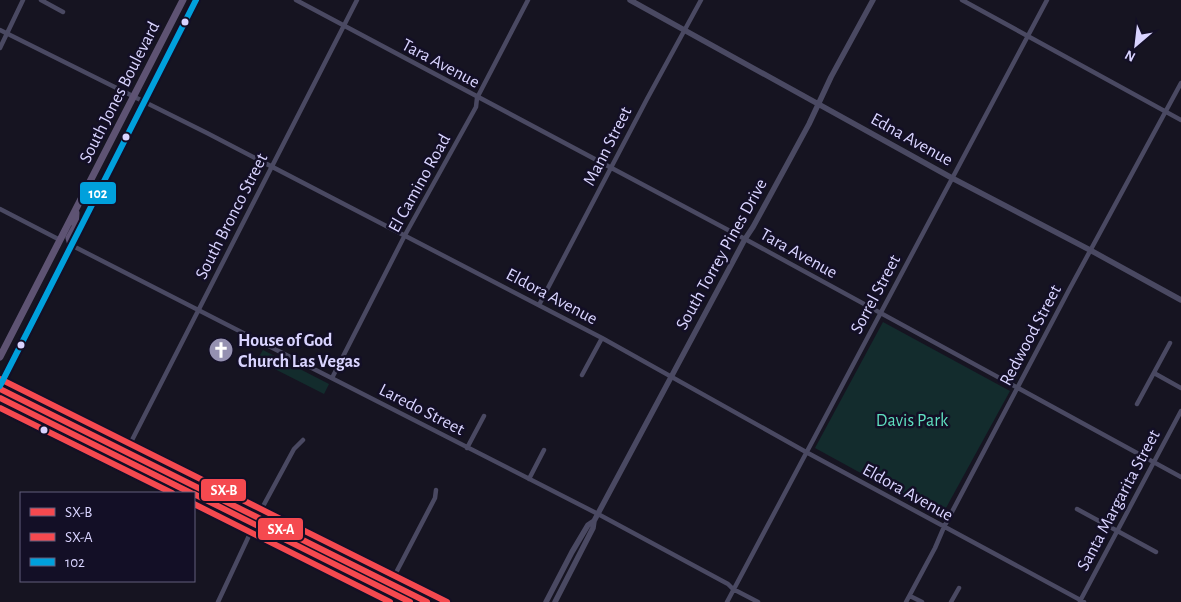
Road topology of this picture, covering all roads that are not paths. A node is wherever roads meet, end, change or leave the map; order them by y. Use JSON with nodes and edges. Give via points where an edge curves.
{"nodes":[{"id":1,"x":23,"y":0,"type":"edge"},
{"id":2,"x":41,"y":0,"type":"edge"},
{"id":3,"x":182,"y":0,"type":"edge"},
{"id":4,"x":196,"y":0,"type":"edge"},
{"id":5,"x":296,"y":0,"type":"edge"},
{"id":6,"x":357,"y":0,"type":"edge"},
{"id":7,"x":528,"y":0,"type":"edge"},
{"id":8,"x":630,"y":0,"type":"edge"},
{"id":9,"x":701,"y":0,"type":"edge"},
{"id":10,"x":873,"y":0,"type":"edge"},
{"id":11,"x":962,"y":0,"type":"edge"},
{"id":12,"x":1047,"y":0,"type":"edge"},
{"id":13,"x":63,"y":12,"type":"dead end"},
{"id":14,"x":344,"y":26,"type":"junction"},
{"id":15,"x":0,"y":30,"type":"edge"},
{"id":16,"x":685,"y":30,"type":"junction"},
{"id":17,"x":7,"y":34,"type":"junction"},
{"id":18,"x":1028,"y":36,"type":"junction"},
{"id":19,"x":0,"y":48,"type":"edge"},
{"id":20,"x":1181,"y":82,"type":"edge"},
{"id":21,"x":134,"y":96,"type":"junction"},
{"id":22,"x":477,"y":98,"type":"junction"},
{"id":23,"x":144,"y":102,"type":"junction"},
{"id":24,"x":818,"y":103,"type":"junction"},
{"id":25,"x":1165,"y":112,"type":"junction"},
{"id":26,"x":1181,"y":120,"type":"edge"},
{"id":27,"x":272,"y":166,"type":"junction"},
{"id":28,"x":611,"y":169,"type":"junction"},
{"id":29,"x":952,"y":178,"type":"junction"},
{"id":30,"x":0,"y":209,"type":"edge"},
{"id":31,"x":76,"y":210,"type":"junction"},
{"id":32,"x":405,"y":235,"type":"junction"},
{"id":33,"x":744,"y":239,"type":"junction"},
{"id":34,"x":60,"y":240,"type":"junction"},
{"id":35,"x":71,"y":245,"type":"junction"},
{"id":36,"x":1090,"y":250,"type":"junction"},
{"id":37,"x":1181,"y":300,"type":"edge"},
{"id":38,"x":539,"y":305,"type":"junction"},
{"id":39,"x":198,"y":310,"type":"junction"},
{"id":40,"x":880,"y":313,"type":"junction"},
{"id":41,"x":602,"y":338,"type":"junction"},
{"id":42,"x":1170,"y":343,"type":"dead end"},
{"id":43,"x":0,"y":357,"type":"edge"},
{"id":44,"x":1154,"y":373,"type":"junction"},
{"id":45,"x":582,"y":376,"type":"dead end"},
{"id":46,"x":671,"y":376,"type":"junction"},
{"id":47,"x":332,"y":378,"type":"junction"},
{"id":48,"x":1,"y":382,"type":"edge"},
{"id":49,"x":1017,"y":388,"type":"junction"},
{"id":50,"x":1181,"y":388,"type":"edge"},
{"id":51,"x":0,"y":398,"type":"edge"},
{"id":52,"x":1137,"y":404,"type":"dead end"},
{"id":53,"x":1181,"y":411,"type":"edge"},
{"id":54,"x":484,"y":416,"type":"dead end"},
{"id":55,"x":303,"y":440,"type":"dead end"},
{"id":56,"x":130,"y":444,"type":"junction"},
{"id":57,"x":467,"y":448,"type":"junction"},
{"id":58,"x":544,"y":450,"type":"dead end"},
{"id":59,"x":806,"y":452,"type":"junction"},
{"id":60,"x":121,"y":458,"type":"junction"},
{"id":61,"x":158,"y":458,"type":"junction"},
{"id":62,"x":1154,"y":462,"type":"junction"},
{"id":63,"x":1181,"y":477,"type":"edge"},
{"id":64,"x":529,"y":479,"type":"junction"},
{"id":65,"x":436,"y":490,"type":"dead end"},
{"id":66,"x":189,"y":492,"type":"edge"},
{"id":67,"x":195,"y":495,"type":"edge"},
{"id":68,"x":1077,"y":509,"type":"dead end"},
{"id":69,"x":261,"y":510,"type":"junction"},
{"id":70,"x":598,"y":514,"type":"junction"},
{"id":71,"x":594,"y":521,"type":"junction"},
{"id":72,"x":254,"y":525,"type":"junction"},
{"id":73,"x":944,"y":527,"type":"junction"},
{"id":74,"x":1117,"y":531,"type":"junction"},
{"id":75,"x":1156,"y":552,"type":"dead end"},
{"id":76,"x":568,"y":561,"type":"junction"},
{"id":77,"x":575,"y":565,"type":"junction"},
{"id":78,"x":394,"y":576,"type":"junction"},
{"id":79,"x":959,"y":588,"type":"dead end"},
{"id":80,"x":734,"y":589,"type":"junction"},
{"id":81,"x":387,"y":590,"type":"junction"},
{"id":82,"x":910,"y":596,"type":"junction"},
{"id":83,"x":1081,"y":601,"type":"edge"},
{"id":84,"x":218,"y":602,"type":"edge"},
{"id":85,"x":410,"y":602,"type":"edge"},
{"id":86,"x":447,"y":602,"type":"edge"},
{"id":87,"x":546,"y":602,"type":"edge"},
{"id":88,"x":555,"y":602,"type":"edge"},
{"id":89,"x":726,"y":602,"type":"edge"},
{"id":90,"x":758,"y":602,"type":"edge"},
{"id":91,"x":906,"y":602,"type":"edge"},
{"id":92,"x":922,"y":602,"type":"edge"},
{"id":93,"x":952,"y":602,"type":"edge"}],
"edges":[{"from":1,"to":17,"type":"street"},
{"from":2,"to":13,"type":"street"},
{"from":3,"to":21,"type":"main road","name":"South Jones Boulevard"},
{"from":4,"to":23,"type":"main road","name":"South Jones Boulevard"},
{"from":5,"to":14,"type":"street","name":"Tara Avenue"},
{"from":6,"to":14,"type":"street","name":"South Bronco Street"},
{"from":7,"to":22,"type":"street","name":"El Camino Road"},
{"from":8,"to":16,"type":"street","name":"Edna Avenue"},
{"from":9,"to":16,"type":"street","name":"Mann Street"},
{"from":10,"to":24,"type":"street","name":"South Torrey Pines Drive"},
{"from":11,"to":18,"type":"street"},
{"from":12,"to":18,"type":"street","name":"Sorrel Street"},
{"from":14,"to":22,"type":"street","name":"Tara Avenue"},
{"from":14,"to":27,"type":"street","name":"South Bronco Street"},
{"from":15,"to":17,"type":"street","name":"Eldora Avenue"},
{"from":16,"to":24,"type":"street","name":"Edna Avenue"},
{"from":16,"to":28,"type":"street","name":"Mann Street"},
{"from":17,"to":19,"type":"street"},
{"from":17,"to":21,"type":"street","name":"Eldora Avenue"},
{"from":18,"to":25,"type":"street"},
{"from":18,"to":29,"type":"street","name":"Sorrel Street"},
{"from":20,"to":25,"type":"street","name":"Redwood Street"},
{"from":21,"to":23,"type":"street","name":"Eldora Avenue"},
{"from":21,"to":31,"type":"main road","name":"South Jones Boulevard"},
{"from":22,"to":28,"type":"street","name":"Tara Avenue"},
{"from":22,"to":32,"type":"street","name":"El Camino Road","via":[[476,106]]},
{"from":23,"to":27,"type":"street","name":"Eldora Avenue"},
{"from":23,"to":35,"type":"main road","name":"South Jones Boulevard"},
{"from":24,"to":29,"type":"street","name":"Edna Avenue"},
{"from":24,"to":33,"type":"street","name":"South Torrey Pines Drive"},
{"from":25,"to":26,"type":"street"},
{"from":25,"to":36,"type":"street","name":"Redwood Street"},
{"from":27,"to":32,"type":"street","name":"Eldora Avenue"},
{"from":27,"to":39,"type":"street","name":"South Bronco Street"},
{"from":28,"to":33,"type":"street","name":"Tara Avenue"},
{"from":28,"to":38,"type":"street","name":"Mann Street"},
{"from":29,"to":36,"type":"street","name":"Edna Avenue"},
{"from":29,"to":40,"type":"street","name":"Sorrel Street"},
{"from":30,"to":34,"type":"street"},
{"from":31,"to":34,"type":"main road","name":"South Jones Boulevard"},
{"from":31,"to":35,"type":"main road","via":[[75,227],[69,238]]},
{"from":32,"to":38,"type":"street","name":"Eldora Avenue"},
{"from":32,"to":47,"type":"street","name":"El Camino Road"},
{"from":33,"to":40,"type":"street","name":"Tara Avenue"},
{"from":33,"to":46,"type":"street","name":"South Torrey Pines Drive"},
{"from":34,"to":43,"type":"main road","name":"South Jones Boulevard"},
{"from":35,"to":39,"type":"street","name":"Laredo Street"},
{"from":35,"to":48,"type":"main road","name":"South Jones Boulevard"},
{"from":36,"to":37,"type":"street","name":"Edna Avenue"},
{"from":36,"to":49,"type":"street","name":"Redwood Street"},
{"from":38,"to":41,"type":"street","name":"Eldora Avenue"},
{"from":39,"to":47,"type":"street","name":"Laredo Street"},
{"from":39,"to":56,"type":"street","name":"South Bronco Street"},
{"from":40,"to":49,"type":"street","name":"Tara Avenue"},
{"from":40,"to":59,"type":"street","name":"Sorrel Street"},
{"from":41,"to":45,"type":"street"},
{"from":41,"to":46,"type":"street","name":"Eldora Avenue"},
{"from":42,"to":44,"type":"street"},
{"from":44,"to":50,"type":"street"},
{"from":44,"to":52,"type":"street"},
{"from":46,"to":59,"type":"street","name":"Eldora Avenue"},
{"from":46,"to":70,"type":"street","name":"South Torrey Pines Drive"},
{"from":47,"to":57,"type":"street","name":"Laredo Street"},
{"from":48,"to":56,"type":"main road"},
{"from":49,"to":62,"type":"street","name":"Tara Avenue"},
{"from":49,"to":73,"type":"street","name":"Redwood Street"},
{"from":51,"to":60,"type":"main road"},
{"from":53,"to":62,"type":"street","name":"Santa Margarita Street"},
{"from":54,"to":57,"type":"street"},
{"from":55,"to":69,"type":"street","via":[[294,449]]},
{"from":56,"to":61,"type":"main road"},
{"from":57,"to":64,"type":"street","name":"Laredo Street"},
{"from":58,"to":64,"type":"street"},
{"from":59,"to":73,"type":"street","name":"Eldora Avenue"},
{"from":59,"to":80,"type":"street","name":"Sorrel Street"},
{"from":60,"to":61,"type":"main road","via":[[130,452],[145,459]]},
{"from":60,"to":66,"type":"main road"},
{"from":61,"to":69,"type":"main road"},
{"from":62,"to":63,"type":"street","name":"Tara Avenue"},
{"from":62,"to":74,"type":"street","name":"Santa Margarita Street"},
{"from":64,"to":70,"type":"street","name":"Laredo Street"},
{"from":65,"to":78,"type":"street"},
{"from":67,"to":72,"type":"main road"},
{"from":68,"to":74,"type":"street"},
{"from":69,"to":72,"type":"street"},
{"from":69,"to":78,"type":"main road"},
{"from":70,"to":71,"type":"street","name":"South Torrey Pines Drive"},
{"from":70,"to":80,"type":"street","name":"Laredo Street"},
{"from":71,"to":76,"type":"street","name":"South Torrey Pines Drive","via":[[588,525]]},
{"from":71,"to":77,"type":"street","name":"South Torrey Pines Drive"},
{"from":72,"to":81,"type":"main road"},
{"from":72,"to":84,"type":"street"},
{"from":73,"to":82,"type":"street","name":"Redwood Street"},
{"from":73,"to":83,"type":"street","name":"Eldora Avenue"},
{"from":74,"to":75,"type":"street"},
{"from":74,"to":83,"type":"street","name":"Santa Margarita Street"},
{"from":76,"to":77,"type":"street"},
{"from":76,"to":87,"type":"street","name":"South Torrey Pines Drive"},
{"from":77,"to":88,"type":"street","name":"South Torrey Pines Drive"},
{"from":78,"to":81,"type":"street"},
{"from":78,"to":86,"type":"main road"},
{"from":79,"to":93,"type":"street"},
{"from":80,"to":89,"type":"street","name":"Sorrel Street"},
{"from":80,"to":90,"type":"street","name":"Laredo Street"},
{"from":81,"to":85,"type":"main road"},
{"from":82,"to":91,"type":"street","name":"Redwood Street"},
{"from":82,"to":92,"type":"street"}]}
